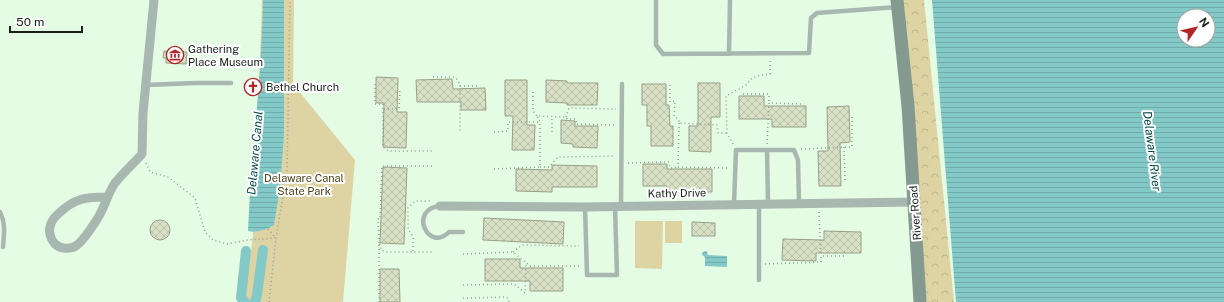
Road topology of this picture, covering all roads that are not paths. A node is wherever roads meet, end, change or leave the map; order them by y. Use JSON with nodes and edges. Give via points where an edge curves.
{"nodes":[{"id":1,"x":154,"y":0,"type":"edge"},
{"id":2,"x":656,"y":0,"type":"edge"},
{"id":3,"x":730,"y":0,"type":"edge"},
{"id":4,"x":897,"y":4,"type":"edge"},
{"id":5,"x":729,"y":54,"type":"junction"},
{"id":6,"x":231,"y":83,"type":"dead end"},
{"id":7,"x":622,"y":84,"type":"dead end"},
{"id":8,"x":146,"y":85,"type":"junction"},
{"id":9,"x":767,"y":150,"type":"junction"},
{"id":10,"x":107,"y":197,"type":"junction"},
{"id":11,"x":914,"y":202,"type":"junction"},
{"id":12,"x":436,"y":204,"type":"joint"},
{"id":13,"x":734,"y":204,"type":"junction"},
{"id":14,"x":764,"y":204,"type":"junction"},
{"id":15,"x":799,"y":204,"type":"junction"},
{"id":16,"x":618,"y":206,"type":"junction"},
{"id":17,"x":585,"y":207,"type":"junction"},
{"id":18,"x":0,"y":212,"type":"edge"},
{"id":19,"x":463,"y":232,"type":"dead end"},
{"id":20,"x":3,"y":247,"type":"dead end"},
{"id":21,"x":759,"y":280,"type":"dead end"},
{"id":22,"x":920,"y":302,"type":"edge"}],
"edges":[{"from":1,"to":8,"type":"street"},
{"from":2,"to":5,"type":"lane","via":[[656,45],[663,54]]},
{"from":3,"to":5,"type":"lane"},
{"from":4,"to":5,"type":"lane","via":[[817,13],[810,18],[809,53]]},
{"from":4,"to":11,"type":"main road","name":"River Road"},
{"from":6,"to":8,"type":"lane"},
{"from":7,"to":16,"type":"lane"},
{"from":8,"to":10,"type":"street","via":[[142,154],[115,184]]},
{"from":9,"to":13,"type":"lane","via":[[736,150]]},
{"from":9,"to":14,"type":"lane"},
{"from":9,"to":15,"type":"lane","via":[[794,150],[798,160]]},
{"from":10,"to":10,"type":"street","via":[[99,216],[76,246],[66,249],[58,247],[53,242],[49,225],[67,206],[88,197]]},
{"from":11,"to":15,"type":"street","name":"Kathy Drive"},
{"from":11,"to":22,"type":"main road","name":"River Road"},
{"from":12,"to":17,"type":"street","name":"Kathy Drive"},
{"from":12,"to":19,"type":"lane","via":[[424,217],[426,231],[440,238],[449,232]]},
{"from":13,"to":14,"type":"street","name":"Kathy Drive"},
{"from":13,"to":16,"type":"street","name":"Kathy Drive"},
{"from":14,"to":15,"type":"street","name":"Kathy Drive"},
{"from":14,"to":21,"type":"lane"},
{"from":16,"to":17,"type":"street","name":"Kathy Drive"},
{"from":16,"to":17,"type":"lane","via":[[617,275],[587,275]]},
{"from":18,"to":20,"type":"lane","via":[[5,227]]}]}
